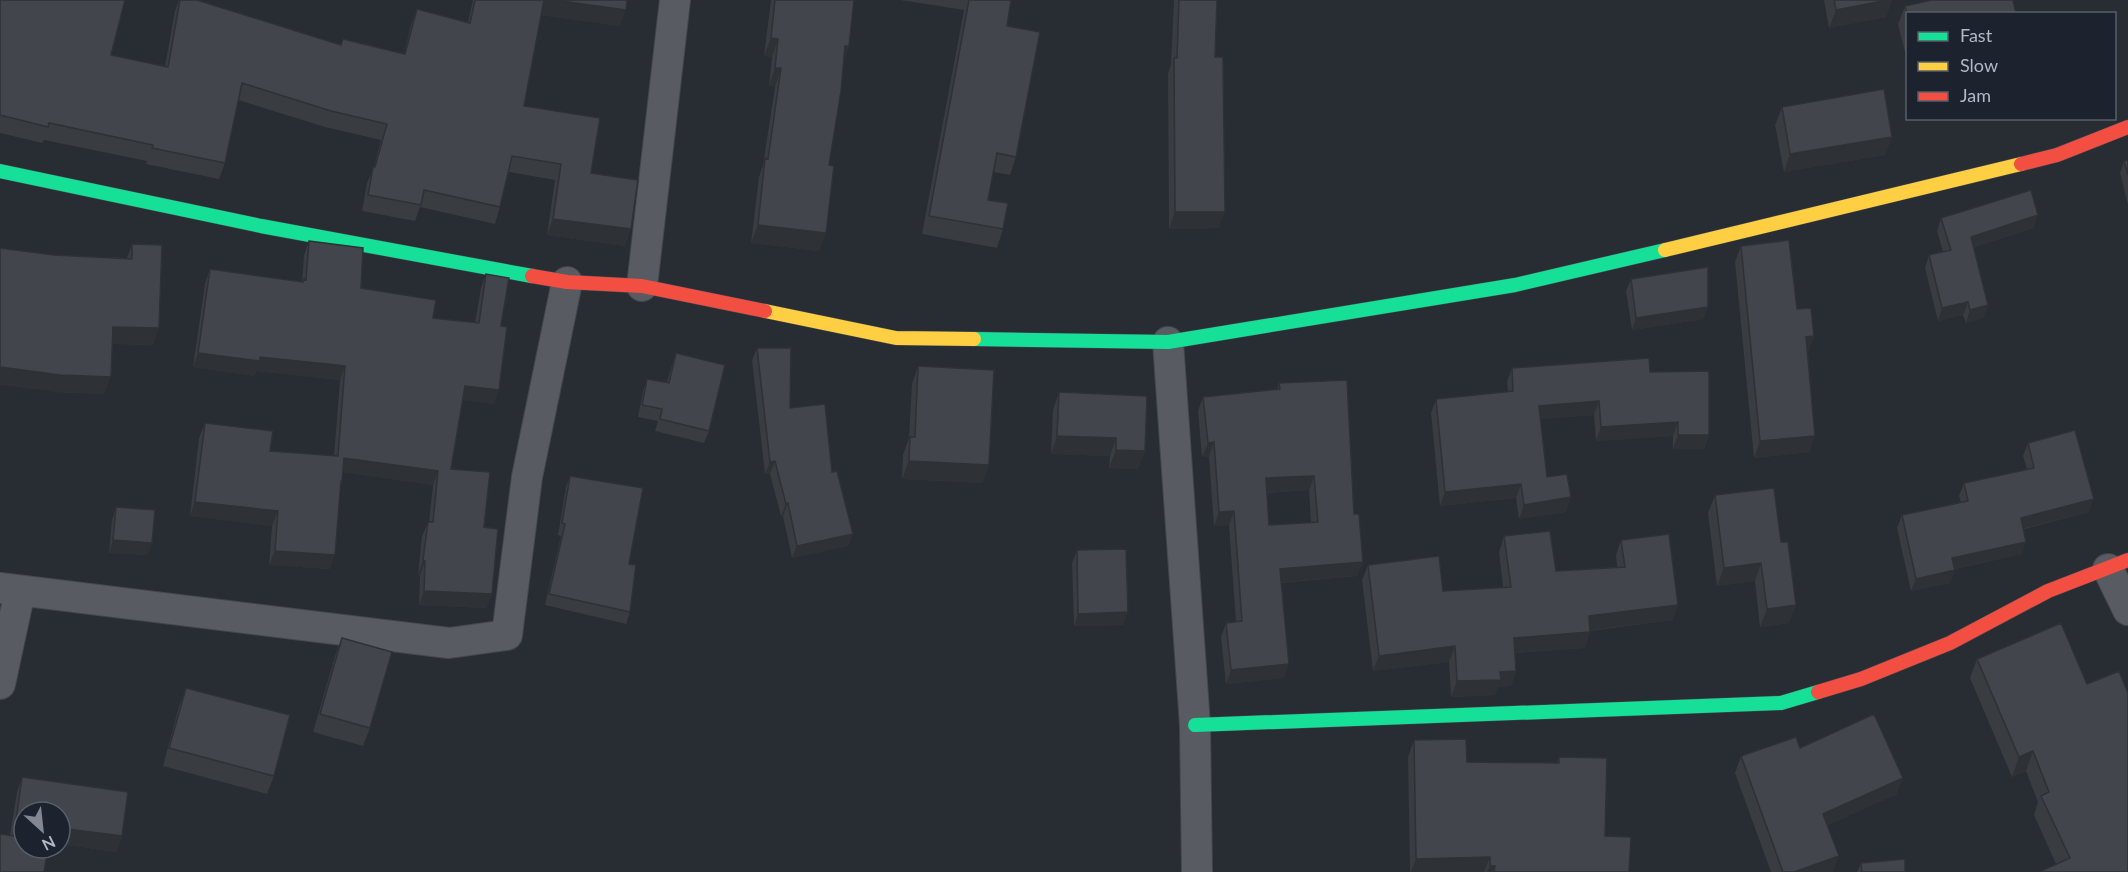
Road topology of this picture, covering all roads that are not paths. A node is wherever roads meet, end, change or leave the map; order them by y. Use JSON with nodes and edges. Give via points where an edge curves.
{"nodes":[{"id":1,"x":675,"y":0,"type":"edge"},
{"id":2,"x":2128,"y":127,"type":"edge"},
{"id":3,"x":0,"y":171,"type":"edge"},
{"id":4,"x":567,"y":282,"type":"junction"},
{"id":5,"x":642,"y":286,"type":"junction"},
{"id":6,"x":1168,"y":342,"type":"junction"},
{"id":7,"x":2118,"y":565,"type":"edge"},
{"id":8,"x":10,"y":589,"type":"edge"},
{"id":9,"x":2128,"y":610,"type":"edge"},
{"id":10,"x":0,"y":684,"type":"edge"},
{"id":11,"x":1195,"y":725,"type":"junction"},
{"id":12,"x":1197,"y":872,"type":"edge"}],
"edges":[{"from":1,"to":5,"type":"street"},
{"from":2,"to":6,"type":"street","via":[[2057,155],[1515,285]]},
{"from":3,"to":4,"type":"street","via":[[261,226]]},
{"from":4,"to":5,"type":"street"},
{"from":4,"to":8,"type":"street","via":[[527,477],[507,635],[449,643]]},
{"from":5,"to":6,"type":"street","via":[[896,338]]},
{"from":6,"to":11,"type":"street"},
{"from":7,"to":9,"type":"street"},
{"from":7,"to":11,"type":"street","via":[[2048,591],[1950,643],[1860,679],[1781,703]]},
{"from":8,"to":10,"type":"street"},
{"from":11,"to":12,"type":"street"}]}
